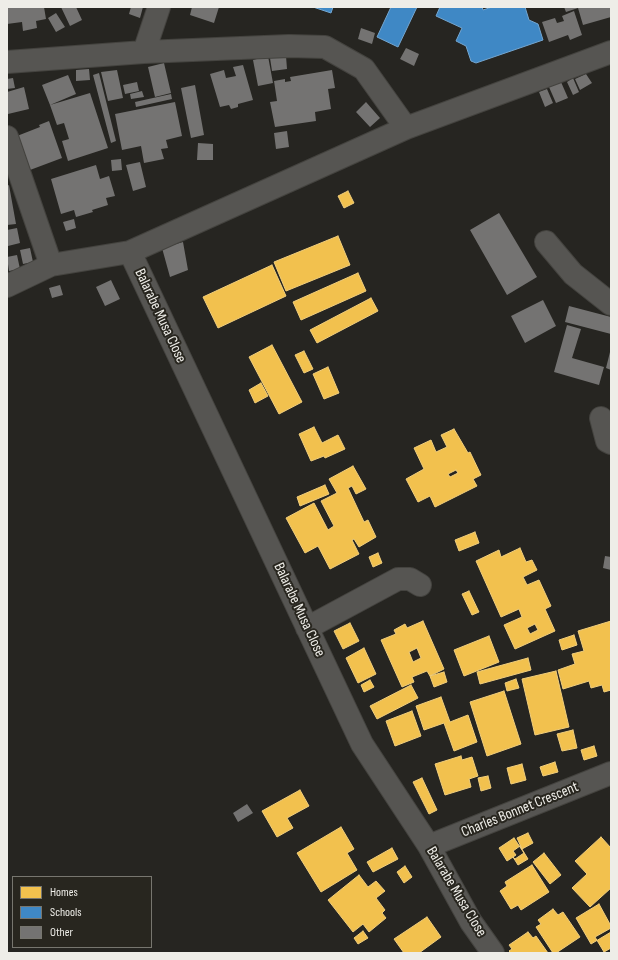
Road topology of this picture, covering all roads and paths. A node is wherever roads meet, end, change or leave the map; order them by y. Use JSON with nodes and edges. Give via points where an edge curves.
{"nodes":[{"id":1,"x":160,"y":7,"type":"edge"},
{"id":2,"x":144,"y":52,"type":"junction"},
{"id":3,"x":611,"y":52,"type":"edge"},
{"id":4,"x":7,"y":62,"type":"edge"},
{"id":5,"x":406,"y":128,"type":"junction"},
{"id":6,"x":7,"y":138,"type":"edge"},
{"id":7,"x":546,"y":242,"type":"dead end"},
{"id":8,"x":130,"y":252,"type":"junction"},
{"id":9,"x":51,"y":265,"type":"junction"},
{"id":10,"x":7,"y":286,"type":"edge"},
{"id":11,"x":611,"y":304,"type":"edge"},
{"id":12,"x":601,"y":418,"type":"dead end"},
{"id":13,"x":611,"y":443,"type":"edge"},
{"id":14,"x":420,"y":585,"type":"dead end"},
{"id":15,"x":307,"y":628,"type":"junction"},
{"id":16,"x":611,"y":773,"type":"edge"},
{"id":17,"x":429,"y":846,"type":"junction"},
{"id":18,"x":493,"y":953,"type":"edge"}],
"edges":[{"from":1,"to":2,"type":"street"},
{"from":2,"to":4,"type":"street"},
{"from":2,"to":5,"type":"street","via":[[325,47],[364,68]]},
{"from":3,"to":5,"type":"street"},
{"from":5,"to":8,"type":"street"},
{"from":6,"to":9,"type":"street"},
{"from":7,"to":11,"type":"street","via":[[573,274]]},
{"from":8,"to":9,"type":"street"},
{"from":8,"to":15,"type":"street","name":"Balarabe Musa Close"},
{"from":9,"to":10,"type":"street"},
{"from":12,"to":13,"type":"street","via":[[607,441]]},
{"from":14,"to":15,"type":"street","via":[[410,579],[398,579]]},
{"from":15,"to":17,"type":"street","name":"Balarabe Musa Close","via":[[362,744]]},
{"from":16,"to":17,"type":"street","name":"Charles Bonnet Crescent"},
{"from":17,"to":18,"type":"street","name":"Balarabe Musa Close","via":[[471,922]]}]}
